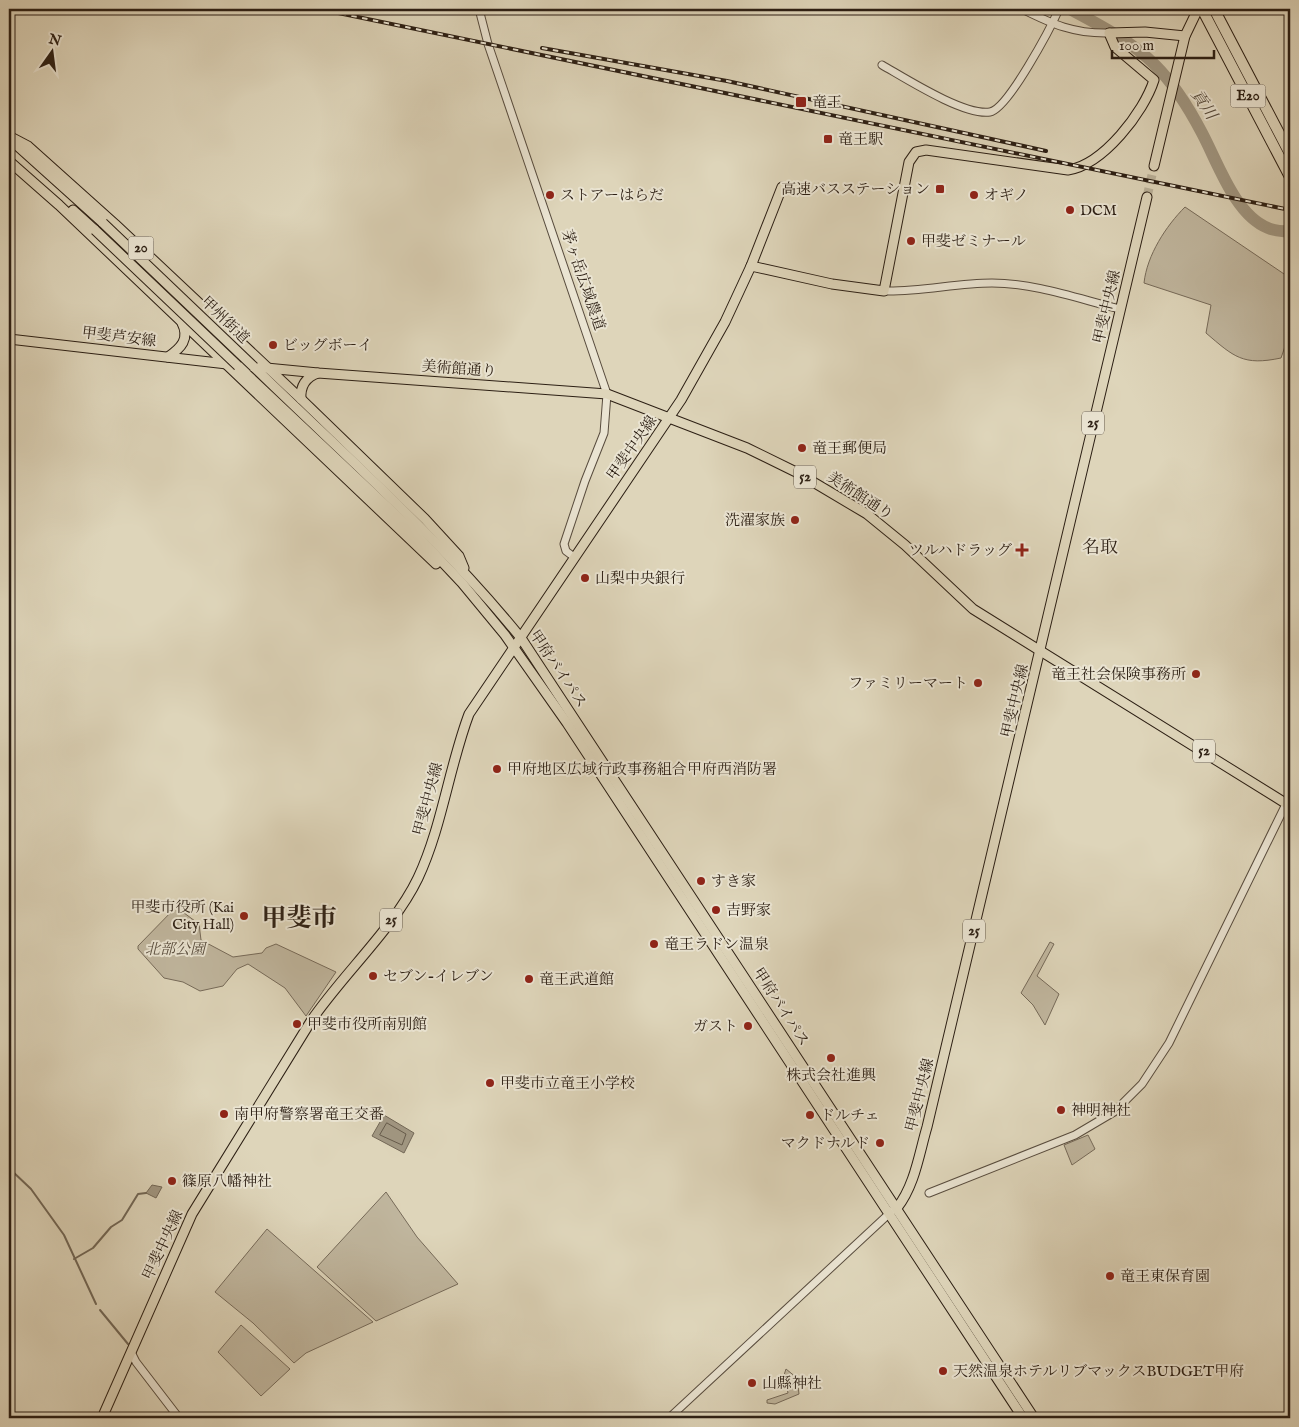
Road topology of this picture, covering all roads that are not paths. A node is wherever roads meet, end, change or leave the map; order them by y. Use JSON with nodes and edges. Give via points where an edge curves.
{"nodes":[{"id":1,"x":479,"y":9,"type":"edge"},
{"id":2,"x":1022,"y":9,"type":"edge"},
{"id":3,"x":1058,"y":10,"type":"edge"},
{"id":4,"x":1205,"y":10,"type":"edge"},
{"id":5,"x":1052,"y":24,"type":"junction"},
{"id":6,"x":1109,"y":33,"type":"junction"},
{"id":7,"x":1185,"y":36,"type":"junction"},
{"id":8,"x":882,"y":66,"type":"dead end"},
{"id":9,"x":9,"y":137,"type":"edge"},
{"id":10,"x":9,"y":154,"type":"edge"},
{"id":11,"x":1290,"y":154,"type":"edge"},
{"id":12,"x":9,"y":162,"type":"edge"},
{"id":13,"x":1154,"y":166,"type":"tunnel mouth"},
{"id":14,"x":1290,"y":177,"type":"edge"},
{"id":15,"x":782,"y":187,"type":"dead end"},
{"id":16,"x":1147,"y":197,"type":"tunnel mouth"},
{"id":17,"x":751,"y":266,"type":"junction"},
{"id":18,"x":884,"y":291,"type":"junction"},
{"id":19,"x":1120,"y":309,"type":"junction"},
{"id":20,"x":181,"y":322,"type":"junction"},
{"id":21,"x":9,"y":339,"type":"edge"},
{"id":22,"x":168,"y":357,"type":"junction"},
{"id":23,"x":227,"y":364,"type":"junction"},
{"id":24,"x":268,"y":368,"type":"junction"},
{"id":25,"x":318,"y":373,"type":"junction"},
{"id":26,"x":607,"y":394,"type":"junction"},
{"id":27,"x":301,"y":399,"type":"junction"},
{"id":28,"x":670,"y":418,"type":"junction"},
{"id":29,"x":420,"y":524,"type":"joint"},
{"id":30,"x":413,"y":531,"type":"joint"},
{"id":31,"x":574,"y":557,"type":"junction"},
{"id":32,"x":466,"y":573,"type":"junction"},
{"id":33,"x":462,"y":583,"type":"junction"},
{"id":34,"x":521,"y":638,"type":"junction"},
{"id":35,"x":514,"y":648,"type":"junction"},
{"id":36,"x":1041,"y":650,"type":"junction"},
{"id":37,"x":1288,"y":805,"type":"edge"},
{"id":38,"x":929,"y":1193,"type":"dead end"},
{"id":39,"x":893,"y":1211,"type":"junction"},
{"id":40,"x":131,"y":1352,"type":"junction"},
{"id":41,"x":102,"y":1418,"type":"edge"},
{"id":42,"x":178,"y":1418,"type":"edge"},
{"id":43,"x":669,"y":1418,"type":"edge"},
{"id":44,"x":1023,"y":1418,"type":"edge"},
{"id":45,"x":1034,"y":1418,"type":"edge"}],
"edges":[{"from":1,"to":26,"type":"street","name":"茅ヶ岳広域農道","via":[[488,44]]},
{"from":2,"to":5,"type":"street"},
{"from":3,"to":5,"type":"street"},
{"from":4,"to":7,"type":"main road"},
{"from":4,"to":11,"type":"highway","number":"E20"},
{"from":4,"to":14,"type":"highway","number":"E20"},
{"from":5,"to":6,"type":"street","via":[[1070,30]]},
{"from":5,"to":8,"type":"street","via":[[1013,90],[999,107],[990,112],[975,111],[948,101]]},
{"from":6,"to":7,"type":"main road"},
{"from":6,"to":18,"type":"main road","via":[[1115,47],[1154,80],[1132,122],[1100,154],[1080,168],[1068,170],[926,150],[916,152],[909,162]]},
{"from":7,"to":13,"type":"main road"},
{"from":9,"to":24,"type":"main road","name":"甲州街道","number":"20","via":[[28,146],[116,224]]},
{"from":9,"to":29,"type":"main road","name":"甲州街道","number":"20","bridge":true},
{"from":10,"to":30,"type":"main road","name":"甲州街道","number":"20","bridge":true,"via":[[95,230]]},
{"from":12,"to":20,"type":"main road","number":"20","via":[[59,205]]},
{"from":15,"to":17,"type":"main road","name":"甲斐中央線","number":"25"},
{"from":16,"to":19,"type":"main road","name":"甲斐中央線","number":"25"},
{"from":17,"to":18,"type":"main road","via":[[832,284]]},
{"from":17,"to":28,"type":"main road","name":"甲斐中央線","number":"25","via":[[700,369]]},
{"from":18,"to":19,"type":"street","via":[[994,283]]},
{"from":19,"to":36,"type":"main road","name":"甲斐中央線","number":"25"},
{"from":20,"to":22,"type":"main road","via":[[185,340]]},
{"from":20,"to":23,"type":"main road","number":"20"},
{"from":21,"to":22,"type":"main road","name":"甲斐芦安線"},
{"from":22,"to":23,"type":"main road","name":"甲斐芦安線"},
{"from":23,"to":24,"type":"main road","name":"美術館通り","number":"52"},
{"from":23,"to":33,"type":"main road","via":[[452,580]]},
{"from":24,"to":25,"type":"main road","name":"美術館通り","number":"52"},
{"from":24,"to":27,"type":"main road","name":"甲州街道"},
{"from":25,"to":26,"type":"main road","name":"美術館通り","number":"52"},
{"from":25,"to":27,"type":"main road","via":[[302,386]]},
{"from":26,"to":28,"type":"main road","name":"美術館通り","number":"52"},
{"from":26,"to":31,"type":"street","name":"茅ヶ岳広域農道","via":[[604,433],[564,544],[566,551]]},
{"from":27,"to":32,"type":"main road","name":"甲州街道","via":[[424,518],[459,556]]},
{"from":28,"to":31,"type":"main road","name":"甲斐中央線","number":"25"},
{"from":28,"to":36,"type":"main road","name":"美術館通り","number":"52","via":[[748,448],[867,514],[973,609]]},
{"from":29,"to":32,"type":"main road","name":"甲府バイパス","number":"20"},
{"from":30,"to":33,"type":"main road","name":"甲府バイパス","number":"20"},
{"from":31,"to":34,"type":"main road","name":"甲斐中央線","number":"25"},
{"from":32,"to":34,"type":"main road","name":"甲府バイパス","number":"20"},
{"from":33,"to":35,"type":"main road","name":"甲府バイパス","number":"20"},
{"from":34,"to":35,"type":"main road","name":"甲斐中央線","number":"25"},
{"from":34,"to":39,"type":"main road","name":"甲府バイパス","number":"20"},
{"from":35,"to":39,"type":"main road","name":"甲府バイパス","number":"20"},
{"from":35,"to":40,"type":"main road","name":"甲斐中央線","number":"25","via":[[469,714],[418,879],[397,912],[332,990],[207,1187]]},
{"from":36,"to":37,"type":"main road","name":"美術館通り","number":"52"},
{"from":36,"to":39,"type":"main road","name":"甲斐中央線","number":"25","via":[[927,1127],[914,1176]]},
{"from":37,"to":38,"type":"street","via":[[1169,1043],[1142,1084],[1114,1112],[1076,1135]]},
{"from":39,"to":43,"type":"street"},
{"from":39,"to":44,"type":"main road","name":"甲府バイパス","number":"20"},
{"from":39,"to":45,"type":"main road","name":"甲府バイパス","number":"20"},
{"from":40,"to":41,"type":"main road","name":"甲斐中央線","number":"25"},
{"from":40,"to":42,"type":"street"}]}
